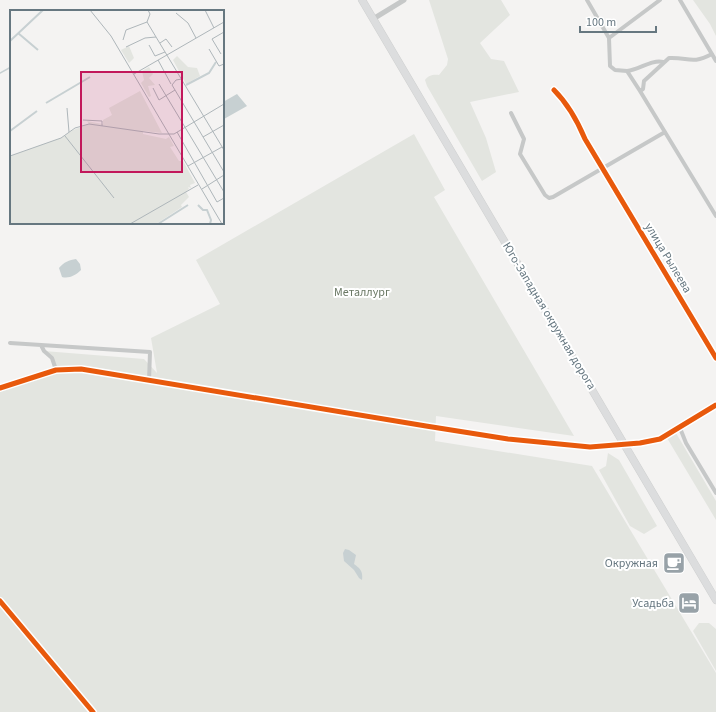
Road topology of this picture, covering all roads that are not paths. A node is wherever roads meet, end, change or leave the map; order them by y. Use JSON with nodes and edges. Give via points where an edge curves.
{"nodes":[{"id":1,"x":362,"y":0,"type":"edge"},
{"id":2,"x":404,"y":0,"type":"edge"},
{"id":3,"x":587,"y":0,"type":"edge"},
{"id":4,"x":660,"y":0,"type":"edge"},
{"id":5,"x":680,"y":0,"type":"edge"},
{"id":6,"x":373,"y":19,"type":"junction"},
{"id":7,"x":609,"y":38,"type":"junction"},
{"id":8,"x":712,"y":54,"type":"junction"},
{"id":9,"x":716,"y":61,"type":"edge"},
{"id":10,"x":663,"y":62,"type":"junction"},
{"id":11,"x":627,"y":71,"type":"junction"},
{"id":12,"x":554,"y":90,"type":"dead end"},
{"id":13,"x":640,"y":91,"type":"junction"},
{"id":14,"x":511,"y":113,"type":"dead end"},
{"id":15,"x":665,"y":132,"type":"junction"},
{"id":16,"x":603,"y":168,"type":"junction"},
{"id":17,"x":716,"y":216,"type":"edge"},
{"id":18,"x":10,"y":343,"type":"dead end"},
{"id":19,"x":41,"y":345,"type":"junction"},
{"id":20,"x":716,"y":358,"type":"edge"},
{"id":21,"x":56,"y":370,"type":"junction"},
{"id":22,"x":149,"y":381,"type":"junction"},
{"id":23,"x":0,"y":388,"type":"edge"},
{"id":24,"x":716,"y":405,"type":"edge"},
{"id":25,"x":680,"y":428,"type":"junction"},
{"id":26,"x":625,"y":445,"type":"junction"},
{"id":27,"x":716,"y":493,"type":"edge"},
{"id":28,"x":716,"y":600,"type":"edge"},
{"id":29,"x":0,"y":601,"type":"edge"},
{"id":30,"x":93,"y":712,"type":"edge"}],
"edges":[{"from":1,"to":6,"type":"highway"},
{"from":2,"to":6,"type":"street"},
{"from":3,"to":7,"type":"street"},
{"from":4,"to":7,"type":"street"},
{"from":5,"to":8,"type":"street"},
{"from":6,"to":26,"type":"highway","name":"Юго-Западная окружная дорога"},
{"from":7,"to":11,"type":"street","via":[[610,66],[615,70]]},
{"from":8,"to":9,"type":"street"},
{"from":8,"to":10,"type":"street","via":[[699,60],[676,57]]},
{"from":10,"to":11,"type":"street"},
{"from":10,"to":13,"type":"street","via":[[644,81],[643,89]]},
{"from":11,"to":13,"type":"street"},
{"from":12,"to":16,"type":"street","name":"улица Рылеева","via":[[576,119]]},
{"from":13,"to":15,"type":"street"},
{"from":14,"to":16,"type":"street","via":[[524,139],[520,154],[549,198]]},
{"from":15,"to":16,"type":"street"},
{"from":15,"to":17,"type":"street"},
{"from":16,"to":20,"type":"street","name":"улица Рылеева"},
{"from":18,"to":19,"type":"street"},
{"from":19,"to":21,"type":"street","via":[[52,358]]},
{"from":19,"to":22,"type":"street","via":[[150,352]]},
{"from":21,"to":22,"type":"street","via":[[81,369]]},
{"from":21,"to":23,"type":"street"},
{"from":22,"to":26,"type":"street","via":[[508,439],[590,448]]},
{"from":24,"to":25,"type":"street"},
{"from":25,"to":26,"type":"street","via":[[660,439]]},
{"from":25,"to":27,"type":"street","via":[[686,443]]},
{"from":26,"to":28,"type":"highway","name":"Юго-Западная окружная дорога"},
{"from":29,"to":30,"type":"street"}]}
